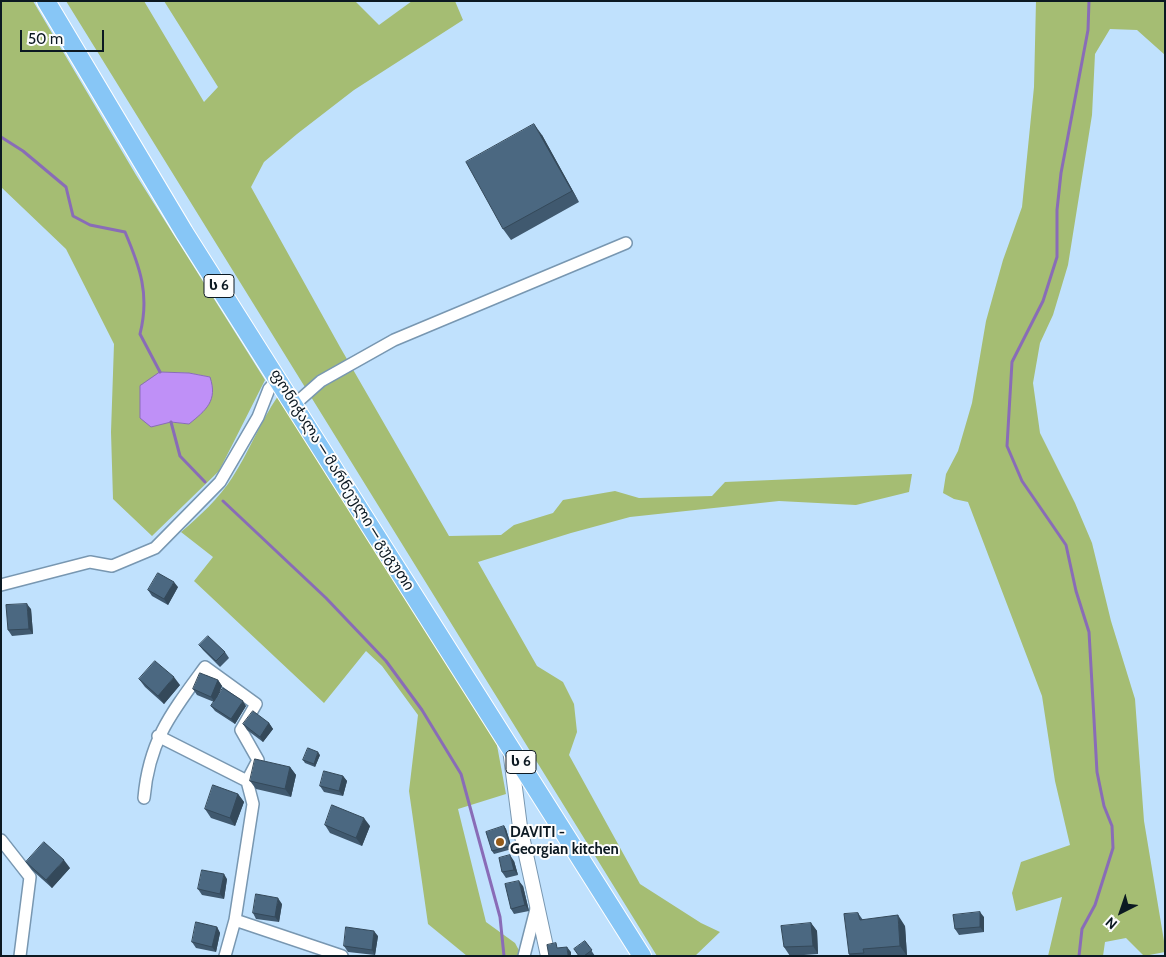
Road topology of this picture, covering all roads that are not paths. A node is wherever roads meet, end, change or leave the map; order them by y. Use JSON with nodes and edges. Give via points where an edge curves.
{"nodes":[{"id":1,"x":46,"y":1,"type":"edge"},
{"id":2,"x":626,"y":242,"type":"dead end"},
{"id":3,"x":278,"y":379,"type":"junction"},
{"id":4,"x":295,"y":404,"type":"junction"},
{"id":5,"x":1,"y":585,"type":"edge"},
{"id":6,"x":158,"y":736,"type":"junction"},
{"id":7,"x":509,"y":743,"type":"junction"},
{"id":8,"x":247,"y":781,"type":"junction"},
{"id":9,"x":144,"y":798,"type":"dead end"},
{"id":10,"x":1,"y":840,"type":"edge"},
{"id":11,"x":537,"y":900,"type":"junction"},
{"id":12,"x":235,"y":920,"type":"junction"},
{"id":13,"x":20,"y":956,"type":"edge"},
{"id":14,"x":225,"y":956,"type":"edge"},
{"id":15,"x":342,"y":956,"type":"edge"},
{"id":16,"x":524,"y":956,"type":"edge"},
{"id":17,"x":548,"y":956,"type":"edge"},
{"id":18,"x":642,"y":956,"type":"edge"}],
"edges":[{"from":1,"to":3,"type":"highway","name":"ფონიჭალა — მარნეული — გუგუთი","number":"ს 6","via":[[184,232]]},
{"from":2,"to":4,"type":"street","via":[[394,340],[321,381]]},
{"from":3,"to":4,"type":"highway","name":"ფონიჭალა — მარნეული — გუგუთი","number":"ს 6"},
{"from":3,"to":5,"type":"street","via":[[220,482],[155,548],[112,566],[90,562]]},
{"from":4,"to":7,"type":"highway","name":"ფონიჭალა — მარნეული — გუგუთი","number":"ს 6"},
{"from":6,"to":8,"type":"street"},
{"from":6,"to":8,"type":"street","via":[[205,667],[256,704],[241,730],[258,760]]},
{"from":6,"to":9,"type":"street","via":[[146,772]]},
{"from":7,"to":11,"type":"street","via":[[520,828]]},
{"from":7,"to":18,"type":"highway","name":"ფონიჭალა — მარნეული — გუგუთი","number":"ს 6"},
{"from":8,"to":12,"type":"street","via":[[253,804]]},
{"from":10,"to":13,"type":"street","via":[[30,877]]},
{"from":11,"to":16,"type":"street"},
{"from":11,"to":17,"type":"street"},
{"from":12,"to":14,"type":"street"},
{"from":12,"to":15,"type":"street"}]}
